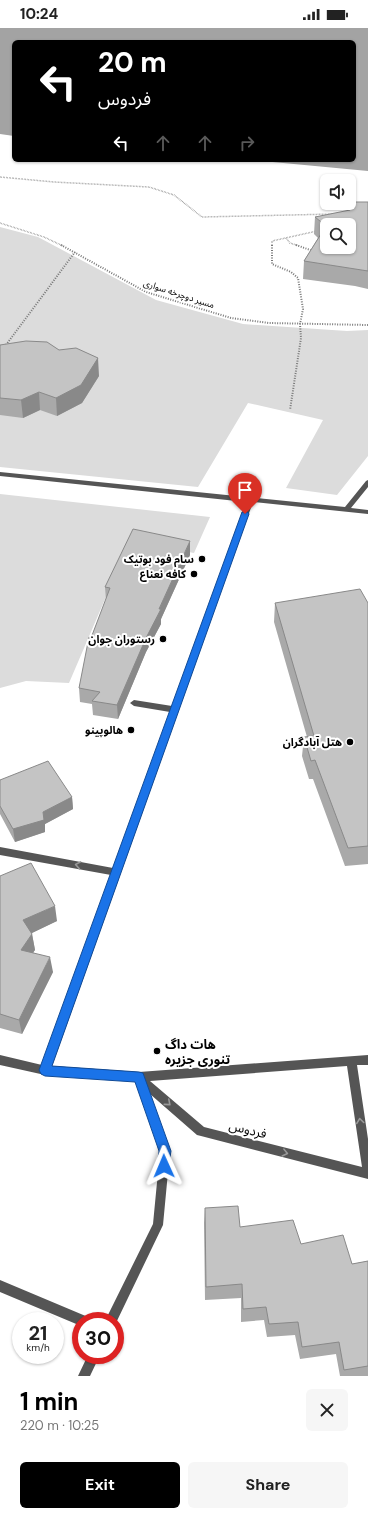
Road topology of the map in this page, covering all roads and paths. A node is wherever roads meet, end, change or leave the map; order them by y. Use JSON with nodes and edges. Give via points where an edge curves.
{"nodes":[{"id":1,"x":0,"y":177,"type":"edge"},
{"id":2,"x":334,"y":214,"type":"junction"},
{"id":3,"x":340,"y":214,"type":"edge"},
{"id":4,"x":338,"y":217,"type":"edge"},
{"id":5,"x":0,"y":223,"type":"edge"},
{"id":6,"x":320,"y":231,"type":"edge"},
{"id":7,"x":286,"y":238,"type":"junction"},
{"id":8,"x":75,"y":252,"type":"junction"},
{"id":9,"x":315,"y":252,"type":"edge"},
{"id":10,"x":300,"y":324,"type":"junction"},
{"id":11,"x":368,"y":325,"type":"edge"},
{"id":12,"x":6,"y":345,"type":"edge"},
{"id":13,"x":290,"y":410,"type":"dead end"},
{"id":14,"x":0,"y":474,"type":"edge"},
{"id":15,"x":368,"y":482,"type":"edge"},
{"id":16,"x":250,"y":500,"type":"junction"},
{"id":17,"x":347,"y":509,"type":"junction"},
{"id":18,"x":368,"y":512,"type":"edge"},
{"id":19,"x":134,"y":703,"type":"dead end"},
{"id":20,"x":174,"y":710,"type":"junction"},
{"id":21,"x":0,"y":851,"type":"edge"},
{"id":22,"x":116,"y":872,"type":"junction"},
{"id":23,"x":0,"y":1060,"type":"edge"},
{"id":24,"x":368,"y":1060,"type":"edge"},
{"id":25,"x":351,"y":1062,"type":"junction"},
{"id":26,"x":45,"y":1070,"type":"junction"},
{"id":27,"x":139,"y":1077,"type":"junction"},
{"id":28,"x":368,"y":1174,"type":"edge"},
{"id":29,"x":0,"y":1286,"type":"edge"},
{"id":30,"x":115,"y":1312,"type":"edge"},
{"id":31,"x":72,"y":1316,"type":"edge"},
{"id":32,"x":90,"y":1364,"type":"edge"},
{"id":33,"x":84,"y":1376,"type":"edge"}],
"edges":[{"from":1,"to":2,"type":"path","via":[[150,187],[174,195],[202,217]]},
{"from":2,"to":3,"type":"path"},
{"from":2,"to":4,"type":"path"},
{"from":5,"to":8,"type":"path","name":"مسیر دوچرخه سواری","via":[[44,237]]},
{"from":6,"to":7,"type":"path"},
{"from":7,"to":9,"type":"path","via":[[290,243]]},
{"from":7,"to":10,"type":"path","via":[[272,241],[272,264],[298,278],[303,310]]},
{"from":8,"to":10,"type":"path","name":"مسیر دوچرخه سواری","via":[[146,292],[174,301],[230,318]]},
{"from":8,"to":12,"type":"path"},
{"from":10,"to":11,"type":"path","name":"مسیر دوچرخه سواری"},
{"from":10,"to":13,"type":"path","via":[[301,338]]},
{"from":14,"to":16,"type":"street"},
{"from":15,"to":17,"type":"street"},
{"from":16,"to":17,"type":"street"},
{"from":16,"to":20,"type":"street"},
{"from":17,"to":18,"type":"street"},
{"from":19,"to":20,"type":"street"},
{"from":20,"to":22,"type":"street"},
{"from":22,"to":21,"type":"street","one_way":true},
{"from":22,"to":26,"type":"street"},
{"from":23,"to":26,"type":"street"},
{"from":24,"to":25,"type":"street"},
{"from":25,"to":27,"type":"street"},
{"from":28,"to":25,"type":"street","name":"فردوس","one_way":true},
{"from":26,"to":27,"type":"street"},
{"from":27,"to":28,"type":"street","name":"فردوس","one_way":true,"via":[[201,1131]]},
{"from":27,"to":30,"type":"street","via":[[165,1151],[158,1225]]},
{"from":29,"to":31,"type":"street"},
{"from":32,"to":33,"type":"street"}]}
